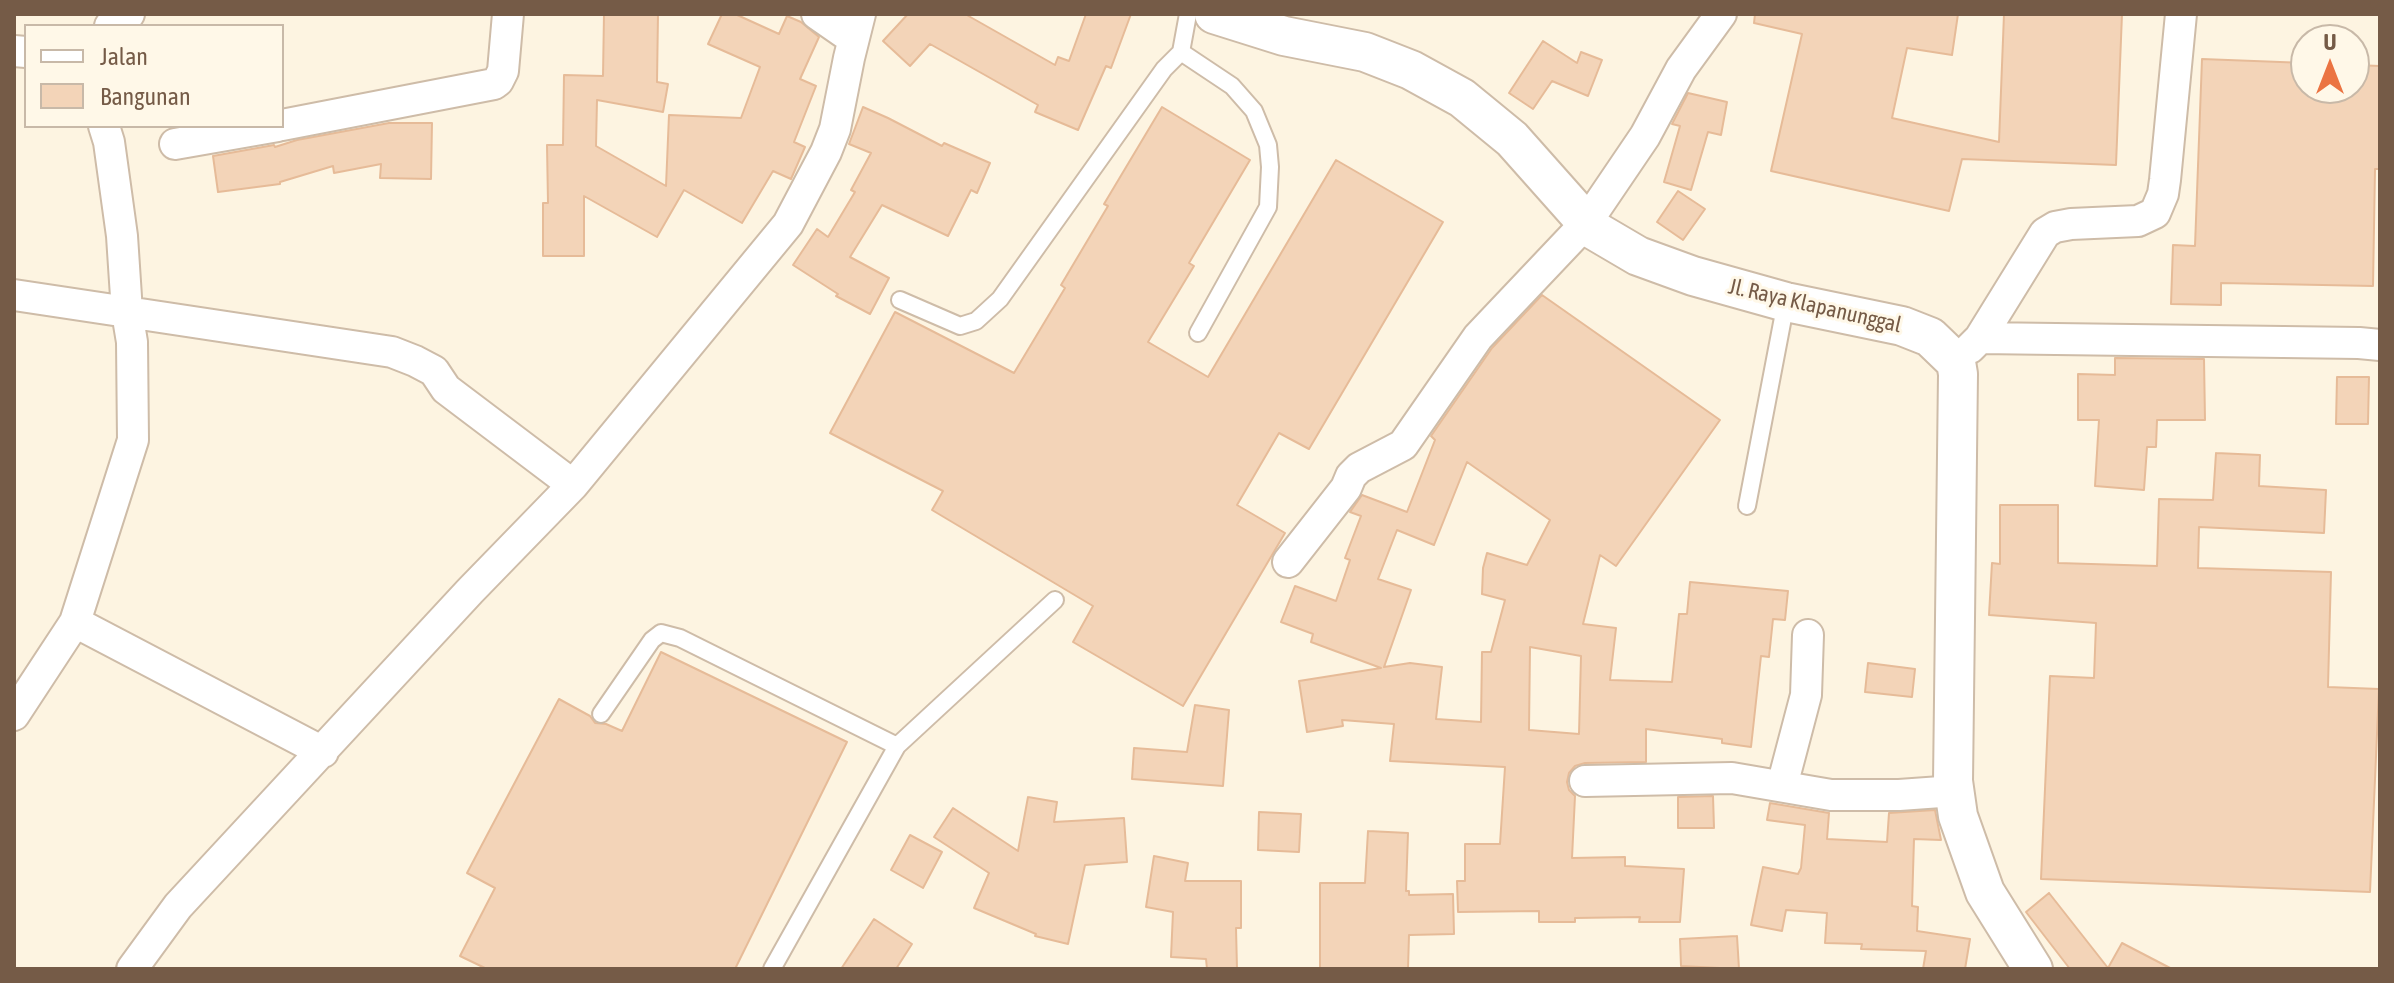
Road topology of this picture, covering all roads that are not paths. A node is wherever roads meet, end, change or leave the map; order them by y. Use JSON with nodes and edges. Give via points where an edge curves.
{"nodes":[{"id":1,"x":508,"y":14,"type":"edge"},
{"id":2,"x":817,"y":14,"type":"edge"},
{"id":3,"x":1188,"y":14,"type":"edge"},
{"id":4,"x":1214,"y":14,"type":"edge"},
{"id":5,"x":1721,"y":14,"type":"edge"},
{"id":6,"x":2181,"y":14,"type":"edge"},
{"id":7,"x":1283,"y":25,"type":"edge"},
{"id":8,"x":857,"y":27,"type":"edge"},
{"id":9,"x":1181,"y":52,"type":"junction"},
{"id":10,"x":284,"y":125,"type":"edge"},
{"id":11,"x":105,"y":128,"type":"edge"},
{"id":12,"x":268,"y":128,"type":"edge"},
{"id":13,"x":175,"y":144,"type":"dead end"},
{"id":14,"x":1586,"y":223,"type":"junction"},
{"id":15,"x":14,"y":295,"type":"edge"},
{"id":16,"x":900,"y":300,"type":"dead end"},
{"id":17,"x":1786,"y":302,"type":"junction"},
{"id":18,"x":127,"y":312,"type":"junction"},
{"id":19,"x":1198,"y":333,"type":"dead end"},
{"id":20,"x":2380,"y":345,"type":"edge"},
{"id":21,"x":1968,"y":350,"type":"junction"},
{"id":22,"x":573,"y":485,"type":"junction"},
{"id":23,"x":1747,"y":506,"type":"dead end"},
{"id":24,"x":1288,"y":562,"type":"dead end"},
{"id":25,"x":1055,"y":600,"type":"dead end"},
{"id":26,"x":75,"y":622,"type":"junction"},
{"id":27,"x":1808,"y":635,"type":"dead end"},
{"id":28,"x":601,"y":714,"type":"dead end"},
{"id":29,"x":14,"y":715,"type":"edge"},
{"id":30,"x":897,"y":746,"type":"junction"},
{"id":31,"x":323,"y":752,"type":"junction"},
{"id":32,"x":1585,"y":781,"type":"dead end"},
{"id":33,"x":1782,"y":786,"type":"junction"},
{"id":34,"x":1955,"y":791,"type":"junction"},
{"id":35,"x":132,"y":969,"type":"edge"},
{"id":36,"x":772,"y":969,"type":"edge"},
{"id":37,"x":2033,"y":969,"type":"edge"}],
"edges":[{"from":1,"to":10,"type":"street","via":[[503,71],[494,84]]},
{"from":2,"to":8,"type":"street"},
{"from":3,"to":9,"type":"lane"},
{"from":4,"to":7,"type":"street","name":"Jl. Raya Klapanunggal"},
{"from":5,"to":14,"type":"street"},
{"from":6,"to":21,"type":"street","via":[[2165,180],[2155,213],[2138,221],[2055,227],[2045,233]]},
{"from":7,"to":14,"type":"street","name":"Jl. Raya Klapanunggal","via":[[1411,70],[1462,98],[1512,139]]},
{"from":8,"to":22,"type":"street","via":[[835,129],[788,224]]},
{"from":9,"to":16,"type":"lane","via":[[1000,299],[976,321],[960,326]]},
{"from":9,"to":19,"type":"lane","via":[[1232,86],[1254,111],[1269,156],[1268,207]]},
{"from":11,"to":18,"type":"street","via":[[122,236]]},
{"from":12,"to":13,"type":"street"},
{"from":14,"to":17,"type":"street","name":"Jl. Raya Klapanunggal","via":[[1638,256]]},
{"from":14,"to":24,"type":"street","via":[[1478,337],[1403,445],[1351,476]]},
{"from":15,"to":18,"type":"street"},
{"from":17,"to":21,"type":"street","name":"Jl. Raya Klapanunggal","via":[[1902,326]]},
{"from":17,"to":23,"type":"lane"},
{"from":18,"to":22,"type":"street","via":[[392,352],[434,371],[446,389]]},
{"from":18,"to":26,"type":"street","via":[[133,440]]},
{"from":20,"to":21,"type":"street"},
{"from":21,"to":34,"type":"street","via":[[1958,374]]},
{"from":22,"to":31,"type":"street"},
{"from":25,"to":30,"type":"lane"},
{"from":26,"to":29,"type":"street"},
{"from":26,"to":31,"type":"street"},
{"from":27,"to":33,"type":"street","via":[[1806,695]]},
{"from":28,"to":30,"type":"lane","via":[[661,633]]},
{"from":30,"to":36,"type":"lane"},
{"from":31,"to":35,"type":"street","via":[[178,906]]},
{"from":32,"to":33,"type":"street","via":[[1732,778]]},
{"from":33,"to":34,"type":"street","via":[[1831,795]]},
{"from":34,"to":37,"type":"street","via":[[1958,816],[1985,892]]}]}
